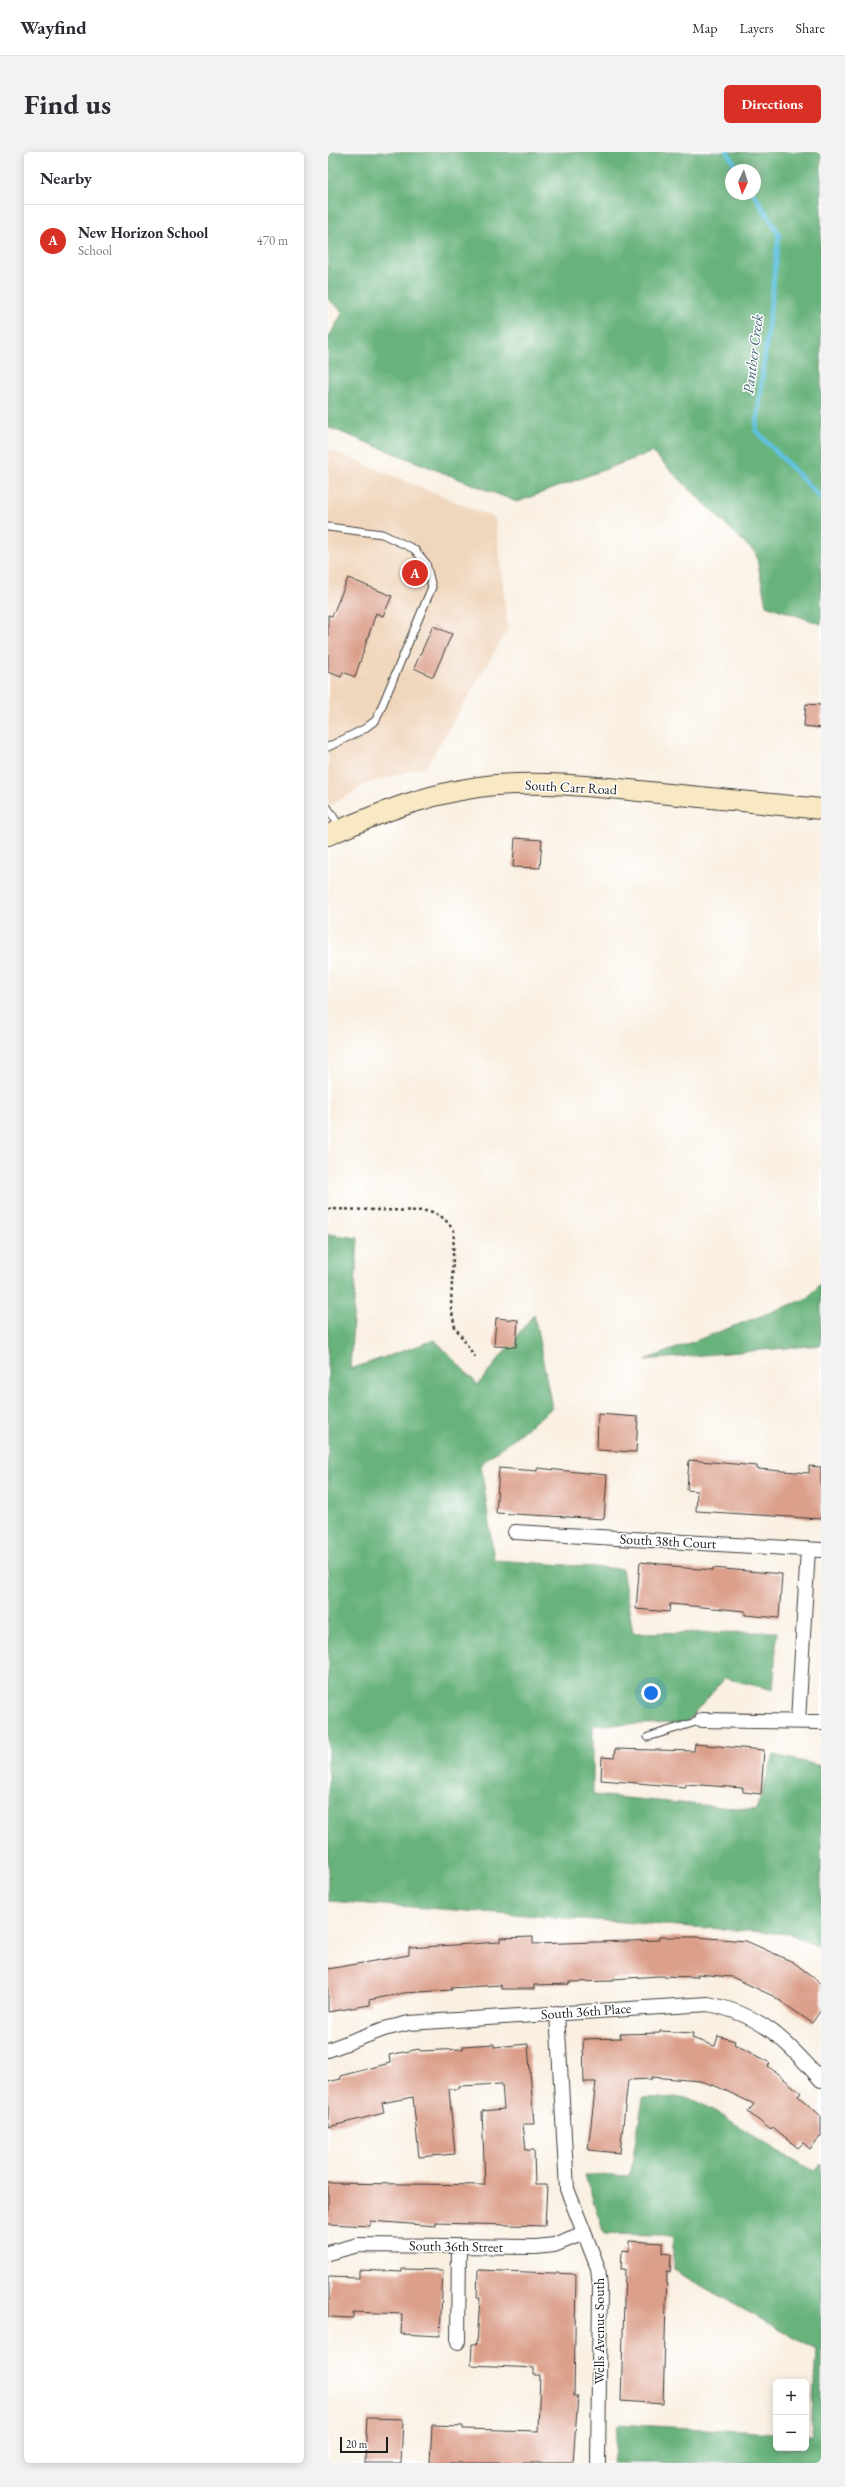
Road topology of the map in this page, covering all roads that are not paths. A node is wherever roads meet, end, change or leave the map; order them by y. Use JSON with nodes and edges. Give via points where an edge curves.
{"nodes":[{"id":1,"x":328,"y":527,"type":"edge"},
{"id":2,"x":328,"y":747,"type":"edge"},
{"id":3,"x":328,"y":808,"type":"edge"},
{"id":4,"x":821,"y":809,"type":"edge"},
{"id":5,"x":334,"y":832,"type":"edge"},
{"id":6,"x":515,"y":1532,"type":"dead end"},
{"id":7,"x":815,"y":1550,"type":"edge"},
{"id":8,"x":702,"y":1720,"type":"joint"},
{"id":9,"x":798,"y":1721,"type":"junction"},
{"id":10,"x":821,"y":1722,"type":"edge"},
{"id":11,"x":648,"y":1737,"type":"dead end"},
{"id":12,"x":557,"y":2013,"type":"junction"},
{"id":13,"x":328,"y":2050,"type":"edge"},
{"id":14,"x":821,"y":2080,"type":"edge"},
{"id":15,"x":584,"y":2234,"type":"junction"},
{"id":16,"x":459,"y":2246,"type":"junction"},
{"id":17,"x":328,"y":2253,"type":"edge"},
{"id":18,"x":458,"y":2342,"type":"dead end"},
{"id":19,"x":598,"y":2463,"type":"edge"}],
"edges":[{"from":1,"to":2,"type":"lane","via":[[382,534],[414,549],[426,563],[432,587],[376,720]]},
{"from":3,"to":5,"type":"lane"},
{"from":4,"to":5,"type":"main road","name":"South Carr Road","via":[[621,789],[548,784],[495,785],[443,794],[378,813]]},
{"from":6,"to":7,"type":"street","name":"South 38th Court"},
{"from":7,"to":9,"type":"street"},
{"from":8,"to":9,"type":"street"},
{"from":8,"to":11,"type":"lane"},
{"from":9,"to":10,"type":"street"},
{"from":12,"to":13,"type":"street","name":"South 36th Place","via":[[409,2023],[384,2029]]},
{"from":12,"to":14,"type":"street","name":"South 36th Place","via":[[708,2004],[732,2008],[757,2020],[779,2036]]},
{"from":12,"to":15,"type":"street","name":"Wells Avenue South","via":[[567,2189]]},
{"from":15,"to":16,"type":"street","name":"South 36th Street","via":[[554,2245]]},
{"from":15,"to":19,"type":"street","name":"Wells Avenue South","via":[[598,2268],[600,2287]]},
{"from":16,"to":17,"type":"street","name":"South 36th Street","via":[[358,2245]]},
{"from":16,"to":18,"type":"street"}]}
